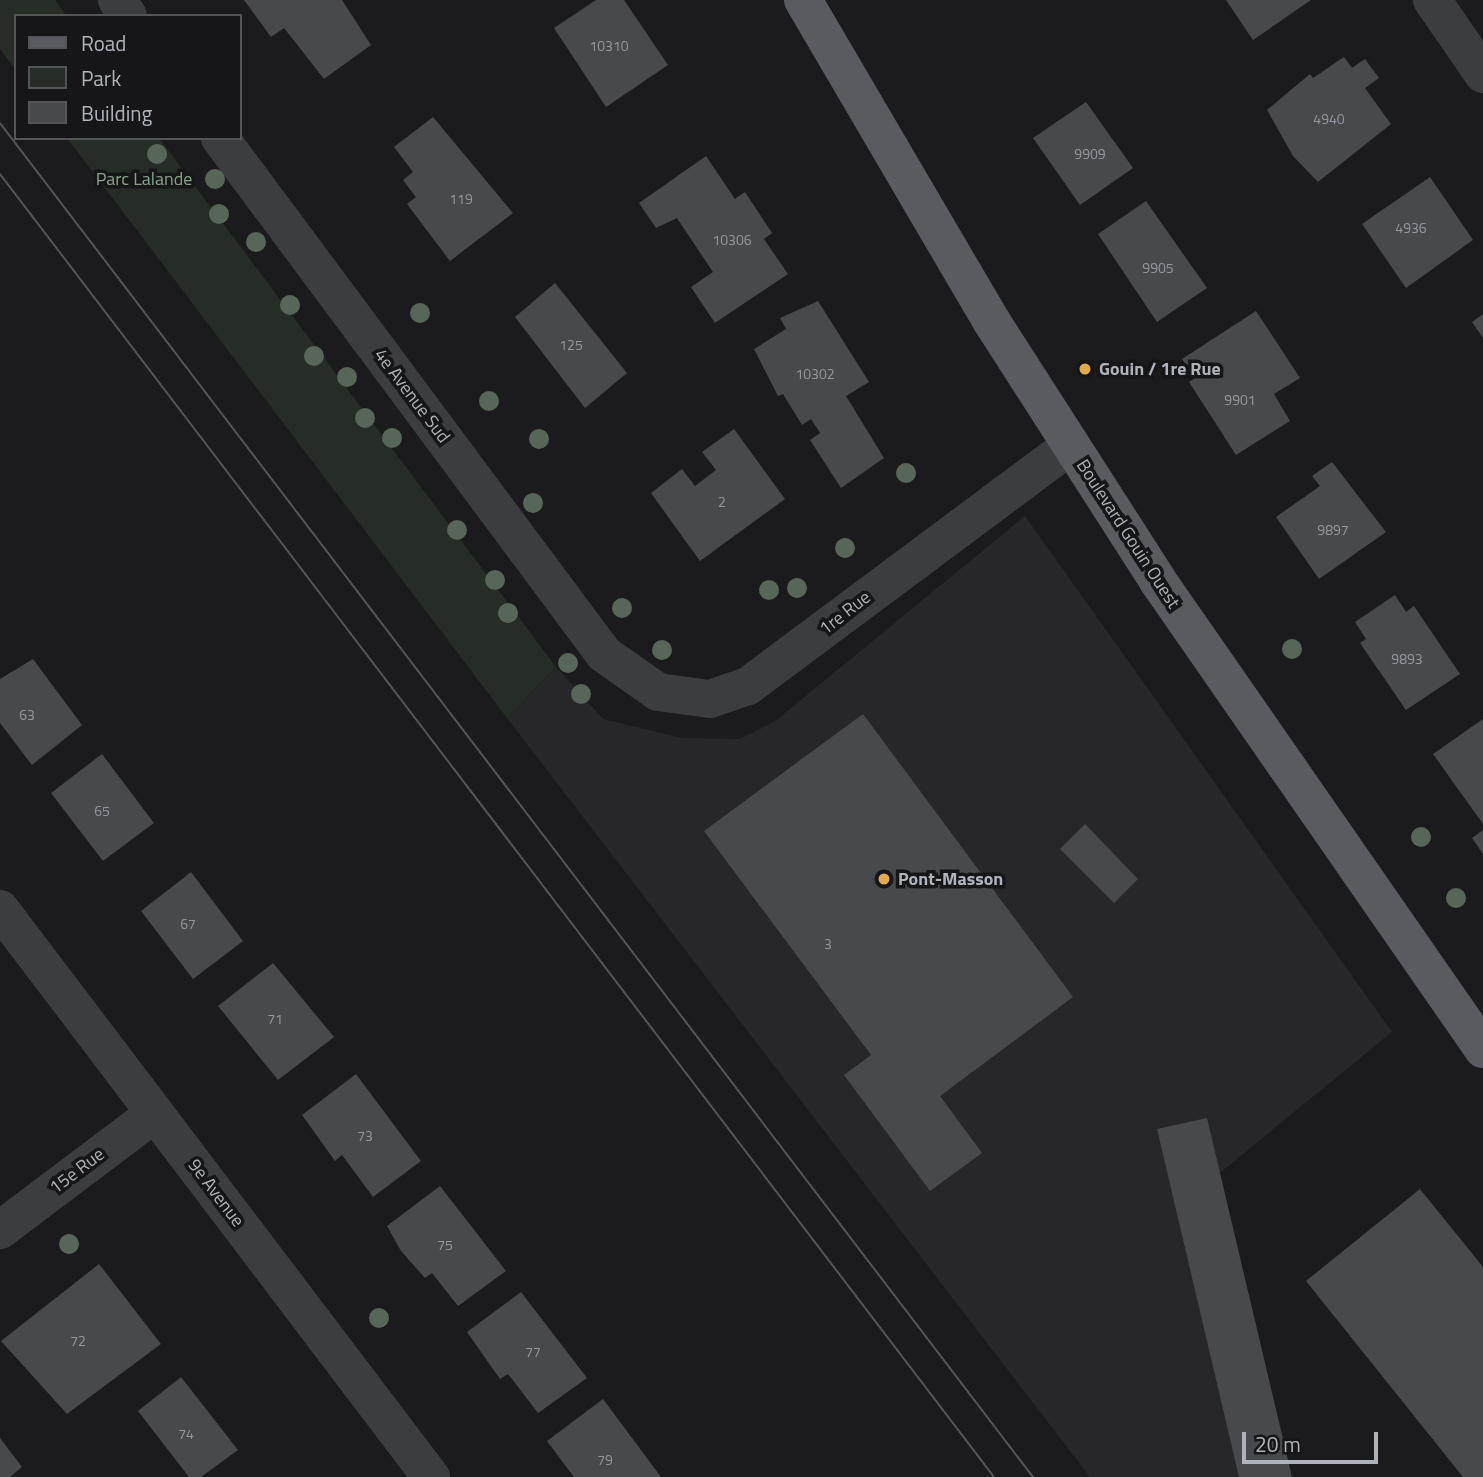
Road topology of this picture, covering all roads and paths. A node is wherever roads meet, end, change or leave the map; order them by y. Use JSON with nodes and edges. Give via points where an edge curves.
{"nodes":[{"id":1,"x":803,"y":0,"type":"edge"},
{"id":2,"x":1432,"y":0,"type":"edge"},
{"id":3,"x":1483,"y":74,"type":"edge"},
{"id":4,"x":221,"y":140,"type":"edge"},
{"id":5,"x":1071,"y":445,"type":"junction"},
{"id":6,"x":604,"y":654,"type":"joint"},
{"id":7,"x":0,"y":909,"type":"edge"},
{"id":8,"x":1483,"y":1049,"type":"edge"},
{"id":9,"x":155,"y":1113,"type":"junction"},
{"id":10,"x":0,"y":1230,"type":"edge"},
{"id":11,"x":431,"y":1477,"type":"edge"}],
"edges":[{"from":1,"to":5,"type":"main road","name":"Boulevard Gouin Ouest"},
{"from":2,"to":3,"type":"street"},
{"from":4,"to":6,"type":"street","name":"4e Avenue Sud"},
{"from":5,"to":6,"type":"street","name":"1re Rue","via":[[748,686],[710,699],[658,692]]},
{"from":5,"to":8,"type":"main road","name":"Boulevard Gouin Ouest","via":[[1211,662]]},
{"from":7,"to":9,"type":"street","name":"9e Avenue"},
{"from":9,"to":10,"type":"street","name":"15e Rue"},
{"from":9,"to":11,"type":"street","name":"9e Avenue"}]}
